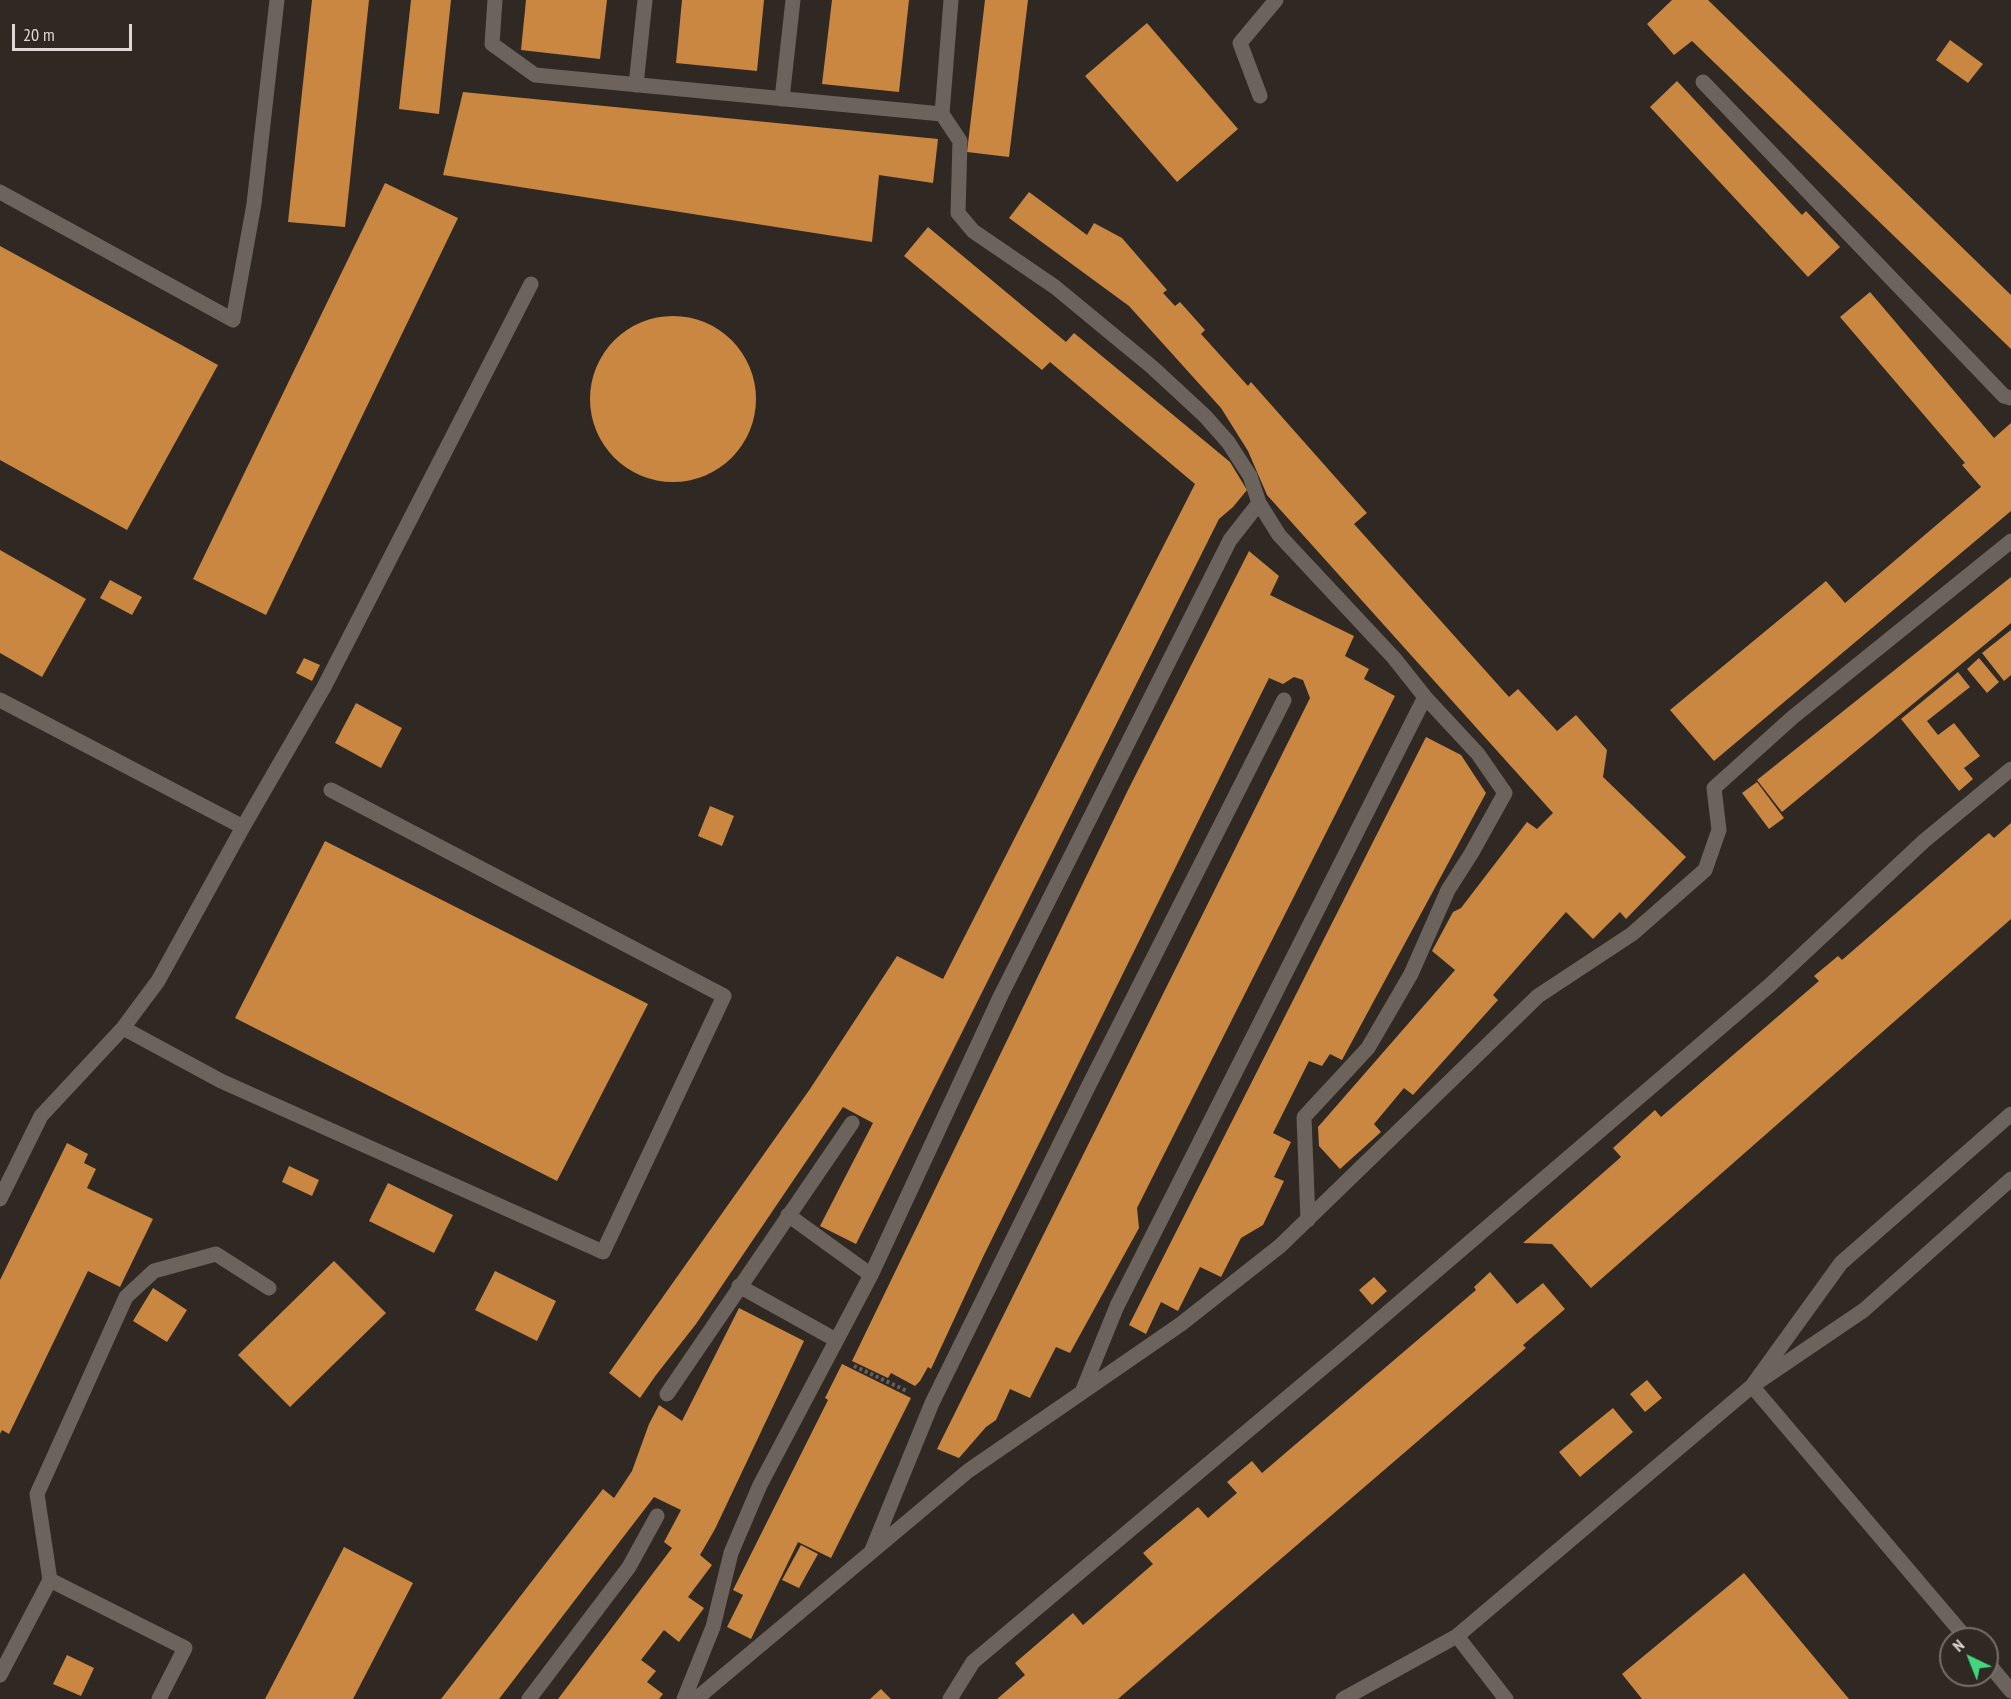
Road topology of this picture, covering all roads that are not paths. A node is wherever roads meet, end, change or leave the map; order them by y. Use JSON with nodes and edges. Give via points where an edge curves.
{"nodes":[{"id":1,"x":277,"y":0,"type":"edge"},
{"id":2,"x":495,"y":0,"type":"edge"},
{"id":3,"x":645,"y":0,"type":"edge"},
{"id":4,"x":793,"y":0,"type":"edge"},
{"id":5,"x":951,"y":0,"type":"edge"},
{"id":6,"x":1276,"y":0,"type":"edge"},
{"id":7,"x":1702,"y":82,"type":"dead end"},
{"id":8,"x":636,"y":84,"type":"junction"},
{"id":9,"x":1260,"y":96,"type":"dead end"},
{"id":10,"x":782,"y":99,"type":"junction"},
{"id":11,"x":942,"y":114,"type":"junction"},
{"id":12,"x":0,"y":192,"type":"edge"},
{"id":13,"x":531,"y":284,"type":"dead end"},
{"id":14,"x":2011,"y":398,"type":"edge"},
{"id":15,"x":1258,"y":503,"type":"junction"},
{"id":16,"x":2011,"y":541,"type":"edge"},
{"id":17,"x":1425,"y":697,"type":"junction"},
{"id":18,"x":0,"y":700,"type":"edge"},
{"id":19,"x":1284,"y":700,"type":"dead end"},
{"id":20,"x":2011,"y":769,"type":"edge"},
{"id":21,"x":331,"y":790,"type":"dead end"},
{"id":22,"x":243,"y":827,"type":"junction"},
{"id":23,"x":123,"y":1028,"type":"junction"},
{"id":24,"x":2011,"y":1114,"type":"edge"},
{"id":25,"x":852,"y":1123,"type":"dead end"},
{"id":26,"x":2011,"y":1179,"type":"edge"},
{"id":27,"x":0,"y":1199,"type":"edge"},
{"id":28,"x":788,"y":1215,"type":"junction"},
{"id":29,"x":1308,"y":1220,"type":"junction"},
{"id":30,"x":871,"y":1275,"type":"junction"},
{"id":31,"x":739,"y":1286,"type":"junction"},
{"id":32,"x":269,"y":1288,"type":"dead end"},
{"id":33,"x":837,"y":1340,"type":"junction"},
{"id":34,"x":1752,"y":1386,"type":"junction"},
{"id":35,"x":1082,"y":1392,"type":"junction"},
{"id":36,"x":667,"y":1394,"type":"dead end"},
{"id":37,"x":657,"y":1516,"type":"dead end"},
{"id":38,"x":871,"y":1553,"type":"junction"},
{"id":39,"x":50,"y":1580,"type":"junction"},
{"id":40,"x":1957,"y":1627,"type":"edge"},
{"id":41,"x":1456,"y":1636,"type":"junction"},
{"id":42,"x":0,"y":1675,"type":"edge"},
{"id":43,"x":159,"y":1699,"type":"edge"},
{"id":44,"x":529,"y":1699,"type":"edge"},
{"id":45,"x":684,"y":1699,"type":"edge"},
{"id":46,"x":696,"y":1699,"type":"edge"},
{"id":47,"x":950,"y":1699,"type":"edge"},
{"id":48,"x":1342,"y":1699,"type":"edge"},
{"id":49,"x":1506,"y":1699,"type":"edge"}],
"edges":[{"from":1,"to":12,"type":"lane","via":[[254,204],[232,320]]},
{"from":2,"to":8,"type":"lane","via":[[492,44],[535,75]]},
{"from":3,"to":8,"type":"lane"},
{"from":4,"to":10,"type":"lane"},
{"from":5,"to":11,"type":"lane"},
{"from":6,"to":9,"type":"lane","via":[[1240,43]]},
{"from":7,"to":14,"type":"lane","via":[[2004,396]]},
{"from":8,"to":10,"type":"lane"},
{"from":10,"to":11,"type":"lane"},
{"from":11,"to":15,"type":"lane","via":[[960,141],[958,213],[973,231],[1055,287],[1205,416],[1250,476]]},
{"from":13,"to":22,"type":"lane","via":[[324,687]]},
{"from":15,"to":17,"type":"lane","via":[[1279,535],[1394,658]]},
{"from":15,"to":30,"type":"lane","via":[[1230,540],[1006,984]]},
{"from":16,"to":29,"type":"lane","via":[[1793,717],[1714,788],[1719,830],[1705,870],[1632,934],[1538,996]]},
{"from":17,"to":29,"type":"lane","via":[[1478,754],[1505,792],[1448,891],[1411,974],[1368,1048],[1304,1117]]},
{"from":17,"to":35,"type":"lane","via":[[1117,1306]]},
{"from":18,"to":22,"type":"lane"},
{"from":19,"to":38,"type":"lane","via":[[932,1403]]},
{"from":20,"to":47,"type":"lane","via":[[1924,841],[1770,986],[974,1662]]},
{"from":21,"to":23,"type":"lane","via":[[724,996],[603,1252],[221,1081]]},
{"from":22,"to":23,"type":"lane","via":[[158,981]]},
{"from":23,"to":27,"type":"lane","via":[[41,1116]]},
{"from":24,"to":34,"type":"lane","via":[[1841,1263]]},
{"from":25,"to":28,"type":"lane"},
{"from":26,"to":34,"type":"lane","via":[[1864,1310]]},
{"from":28,"to":30,"type":"lane"},
{"from":28,"to":31,"type":"lane"},
{"from":29,"to":35,"type":"lane","via":[[1181,1324]]},
{"from":30,"to":33,"type":"lane"},
{"from":31,"to":33,"type":"lane"},
{"from":31,"to":36,"type":"lane"},
{"from":32,"to":39,"type":"lane","via":[[216,1254],[154,1271],[126,1298],[37,1494]]},
{"from":33,"to":45,"type":"lane","via":[[760,1485],[731,1553],[713,1627]]},
{"from":34,"to":40,"type":"lane"},
{"from":34,"to":41,"type":"lane"},
{"from":35,"to":38,"type":"lane","via":[[968,1471]]},
{"from":37,"to":44,"type":"lane","via":[[629,1567]]},
{"from":38,"to":46,"type":"lane"},
{"from":39,"to":42,"type":"lane"},
{"from":39,"to":43,"type":"lane","via":[[185,1648]]},
{"from":41,"to":48,"type":"lane"},
{"from":41,"to":49,"type":"lane"}]}
